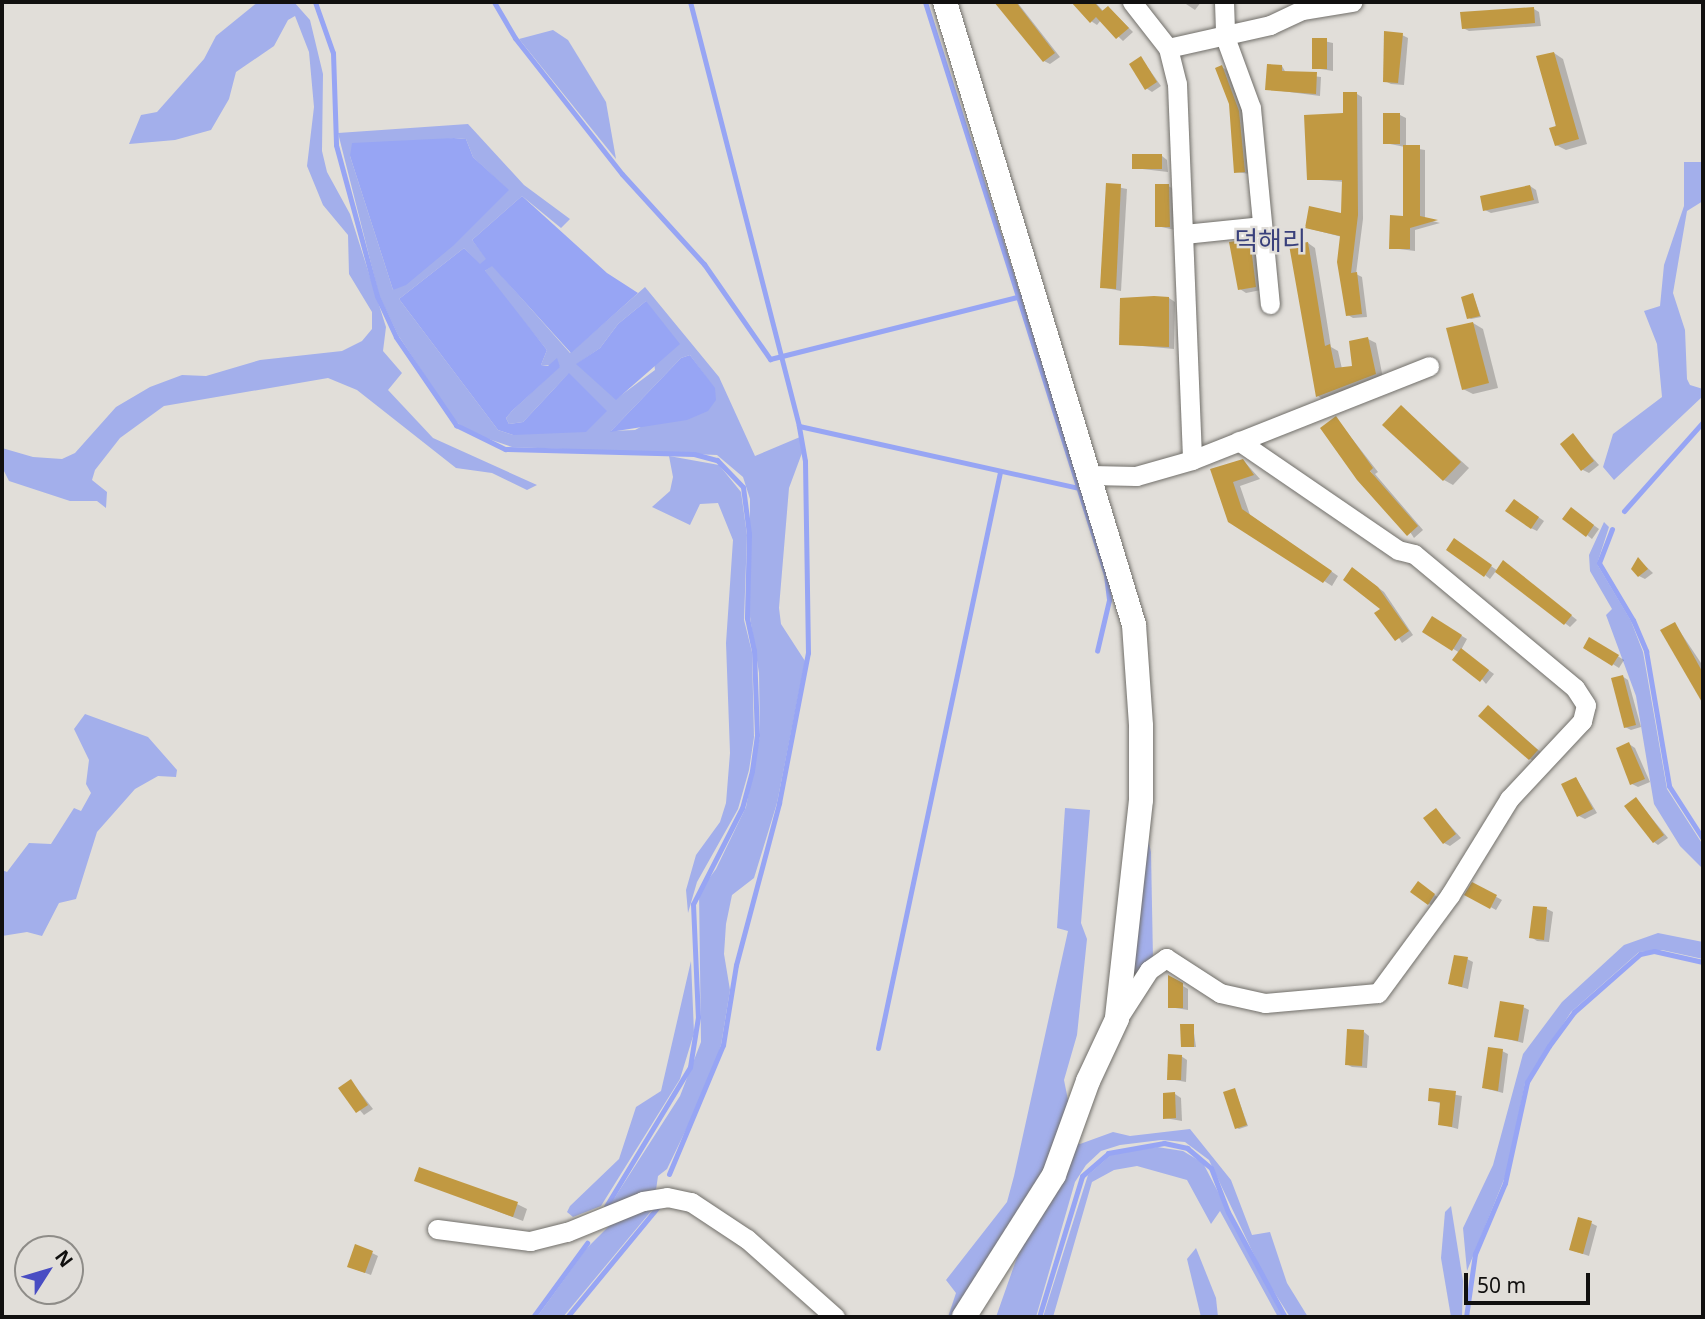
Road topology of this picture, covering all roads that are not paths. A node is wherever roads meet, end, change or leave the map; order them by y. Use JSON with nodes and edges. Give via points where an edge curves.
{"nodes":[{"id":1,"x":945,"y":2,"type":"edge"},
{"id":2,"x":1132,"y":2,"type":"edge"},
{"id":3,"x":1224,"y":2,"type":"edge"},
{"id":4,"x":1352,"y":2,"type":"edge"},
{"id":5,"x":1224,"y":37,"type":"junction"},
{"id":6,"x":1168,"y":48,"type":"junction"},
{"id":7,"x":1261,"y":226,"type":"junction"},
{"id":8,"x":1184,"y":234,"type":"junction"},
{"id":9,"x":1270,"y":304,"type":"dead end"},
{"id":10,"x":1429,"y":366,"type":"dead end"},
{"id":11,"x":1239,"y":441,"type":"junction"},
{"id":12,"x":1192,"y":460,"type":"junction"},
{"id":13,"x":1091,"y":475,"type":"junction"},
{"id":14,"x":1117,"y":1019,"type":"junction"},
{"id":15,"x":437,"y":1229,"type":"dead end"},
{"id":16,"x":835,"y":1317,"type":"edge"},
{"id":17,"x":964,"y":1317,"type":"edge"}],
"edges":[{"from":1,"to":13,"type":"street"},
{"from":2,"to":6,"type":"street"},
{"from":3,"to":5,"type":"street"},
{"from":4,"to":5,"type":"street","via":[[1302,10],[1270,25]]},
{"from":5,"to":6,"type":"street"},
{"from":5,"to":7,"type":"street","via":[[1251,108]]},
{"from":6,"to":8,"type":"street","via":[[1177,84]]},
{"from":7,"to":8,"type":"street"},
{"from":7,"to":9,"type":"street"},
{"from":8,"to":12,"type":"street"},
{"from":10,"to":11,"type":"street"},
{"from":11,"to":12,"type":"street"},
{"from":11,"to":14,"type":"street","via":[[1378,537],[1414,554],[1575,688],[1586,705],[1582,721],[1545,755],[1509,799],[1450,895],[1378,993],[1265,1003],[1220,993],[1166,958],[1149,970]]},
{"from":12,"to":13,"type":"street","via":[[1136,476]]},
{"from":13,"to":14,"type":"street","via":[[1139,649],[1141,800]]},
{"from":14,"to":17,"type":"street","via":[[1088,1081],[1054,1175]]},
{"from":15,"to":16,"type":"street","via":[[530,1241],[567,1232],[643,1201],[679,1200],[712,1212]]}]}
